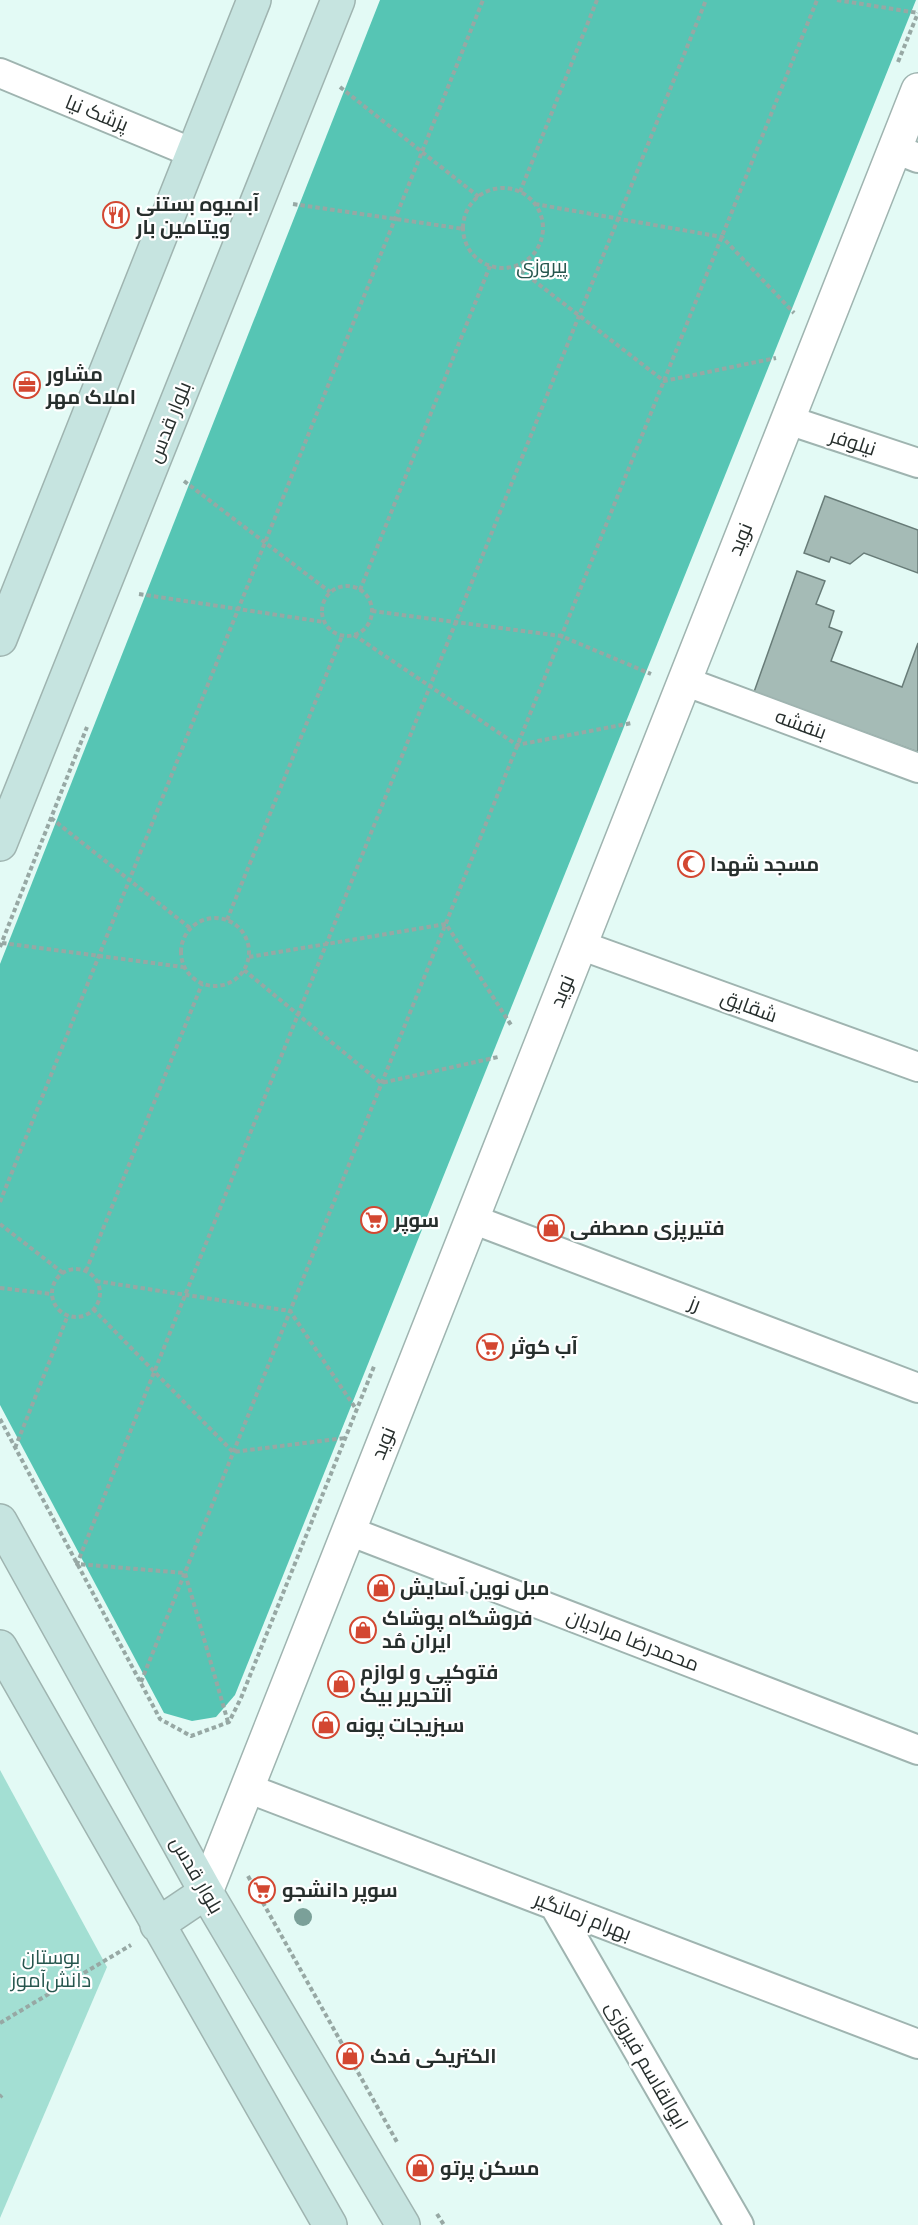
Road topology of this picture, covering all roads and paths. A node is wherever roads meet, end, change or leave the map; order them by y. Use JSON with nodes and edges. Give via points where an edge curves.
{"nodes":[{"id":1,"x":254,"y":0,"type":"edge"},
{"id":2,"x":338,"y":0,"type":"edge"},
{"id":3,"x":483,"y":0,"type":"edge"},
{"id":4,"x":597,"y":0,"type":"edge"},
{"id":5,"x":706,"y":0,"type":"edge"},
{"id":6,"x":817,"y":0,"type":"edge"},
{"id":7,"x":837,"y":0,"type":"edge"},
{"id":8,"x":918,"y":13,"type":"edge"},
{"id":9,"x":0,"y":73,"type":"edge"},
{"id":10,"x":339,"y":87,"type":"dead end"},
{"id":11,"x":918,"y":90,"type":"edge"},
{"id":12,"x":422,"y":152,"type":"junction"},
{"id":13,"x":193,"y":153,"type":"junction"},
{"id":14,"x":906,"y":153,"type":"edge"},
{"id":15,"x":520,"y":192,"type":"junction"},
{"id":16,"x":479,"y":196,"type":"junction"},
{"id":17,"x":293,"y":204,"type":"dead end"},
{"id":18,"x":535,"y":204,"type":"junction"},
{"id":19,"x":618,"y":218,"type":"junction"},
{"id":20,"x":395,"y":219,"type":"junction"},
{"id":21,"x":464,"y":230,"type":"junction"},
{"id":22,"x":722,"y":237,"type":"junction"},
{"id":23,"x":490,"y":266,"type":"junction"},
{"id":24,"x":515,"y":266,"type":"junction"},
{"id":25,"x":579,"y":315,"type":"junction"},
{"id":26,"x":796,"y":315,"type":"dead end"},
{"id":27,"x":780,"y":357,"type":"dead end"},
{"id":28,"x":664,"y":381,"type":"junction"},
{"id":29,"x":788,"y":420,"type":"junction"},
{"id":30,"x":918,"y":463,"type":"edge"},
{"id":31,"x":184,"y":481,"type":"dead end"},
{"id":32,"x":265,"y":543,"type":"junction"},
{"id":33,"x":360,"y":590,"type":"junction"},
{"id":34,"x":330,"y":592,"type":"junction"},
{"id":35,"x":139,"y":594,"type":"dead end"},
{"id":36,"x":238,"y":609,"type":"junction"},
{"id":37,"x":372,"y":611,"type":"junction"},
{"id":38,"x":324,"y":622,"type":"junction"},
{"id":39,"x":455,"y":622,"type":"junction"},
{"id":40,"x":354,"y":635,"type":"junction"},
{"id":41,"x":342,"y":636,"type":"junction"},
{"id":42,"x":561,"y":636,"type":"junction"},
{"id":43,"x":0,"y":639,"type":"edge"},
{"id":44,"x":684,"y":681,"type":"junction"},
{"id":45,"x":430,"y":686,"type":"junction"},
{"id":46,"x":633,"y":723,"type":"dead end"},
{"id":47,"x":517,"y":745,"type":"junction"},
{"id":48,"x":918,"y":768,"type":"edge"},
{"id":49,"x":51,"y":818,"type":"dead end"},
{"id":50,"x":0,"y":844,"type":"edge"},
{"id":51,"x":130,"y":880,"type":"junction"},
{"id":52,"x":227,"y":920,"type":"junction"},
{"id":53,"x":446,"y":924,"type":"junction"},
{"id":54,"x":190,"y":928,"type":"junction"},
{"id":55,"x":2,"y":943,"type":"dead end"},
{"id":56,"x":326,"y":944,"type":"junction"},
{"id":57,"x":580,"y":945,"type":"junction"},
{"id":58,"x":99,"y":956,"type":"junction"},
{"id":59,"x":249,"y":957,"type":"junction"},
{"id":60,"x":183,"y":967,"type":"junction"},
{"id":61,"x":244,"y":970,"type":"junction"},
{"id":62,"x":202,"y":984,"type":"junction"},
{"id":63,"x":298,"y":1014,"type":"junction"},
{"id":64,"x":511,"y":1025,"type":"dead end"},
{"id":65,"x":498,"y":1057,"type":"dead end"},
{"id":66,"x":918,"y":1067,"type":"edge"},
{"id":67,"x":381,"y":1083,"type":"junction"},
{"id":68,"x":0,"y":1202,"type":"edge"},
{"id":69,"x":472,"y":1219,"type":"junction"},
{"id":70,"x":0,"y":1224,"type":"edge"},
{"id":71,"x":86,"y":1271,"type":"junction"},
{"id":72,"x":63,"y":1273,"type":"junction"},
{"id":73,"x":96,"y":1281,"type":"junction"},
{"id":74,"x":0,"y":1288,"type":"edge"},
{"id":75,"x":52,"y":1294,"type":"junction"},
{"id":76,"x":185,"y":1295,"type":"junction"},
{"id":77,"x":93,"y":1309,"type":"junction"},
{"id":78,"x":290,"y":1311,"type":"junction"},
{"id":79,"x":68,"y":1315,"type":"junction"},
{"id":80,"x":154,"y":1371,"type":"junction"},
{"id":81,"x":918,"y":1388,"type":"edge"},
{"id":82,"x":356,"y":1410,"type":"dead end"},
{"id":83,"x":0,"y":1419,"type":"edge"},
{"id":84,"x":345,"y":1438,"type":"dead end"},
{"id":85,"x":15,"y":1448,"type":"junction"},
{"id":86,"x":233,"y":1452,"type":"junction"},
{"id":87,"x":0,"y":1521,"type":"edge"},
{"id":88,"x":349,"y":1531,"type":"junction"},
{"id":89,"x":77,"y":1564,"type":"junction"},
{"id":90,"x":185,"y":1573,"type":"junction"},
{"id":91,"x":0,"y":1647,"type":"edge"},
{"id":92,"x":141,"y":1683,"type":"junction"},
{"id":93,"x":229,"y":1722,"type":"dead end"},
{"id":94,"x":191,"y":1736,"type":"dead end"},
{"id":95,"x":918,"y":1750,"type":"edge"},
{"id":96,"x":247,"y":1788,"type":"junction"},
{"id":97,"x":227,"y":1839,"type":"junction"},
{"id":98,"x":206,"y":1892,"type":"junction"},
{"id":99,"x":554,"y":1905,"type":"junction"},
{"id":100,"x":157,"y":1925,"type":"junction"},
{"id":101,"x":0,"y":2023,"type":"edge"},
{"id":102,"x":918,"y":2044,"type":"edge"},
{"id":103,"x":403,"y":2152,"type":"dead end"},
{"id":104,"x":432,"y":2204,"type":"dead end"},
{"id":105,"x":330,"y":2225,"type":"edge"},
{"id":106,"x":403,"y":2225,"type":"edge"},
{"id":107,"x":444,"y":2225,"type":"edge"},
{"id":108,"x":739,"y":2225,"type":"edge"}],
"edges":[{"from":1,"to":13,"type":"main road"},
{"from":2,"to":50,"type":"main road","name":"بلوار قدس"},
{"from":3,"to":12,"type":"path"},
{"from":4,"to":15,"type":"path"},
{"from":5,"to":19,"type":"path"},
{"from":6,"to":22,"type":"path"},
{"from":7,"to":8,"type":"path"},
{"from":9,"to":13,"type":"street","name":"پزشک نیا"},
{"from":10,"to":12,"type":"path"},
{"from":11,"to":14,"type":"street","name":"نوید"},
{"from":12,"to":16,"type":"path"},
{"from":12,"to":20,"type":"path"},
{"from":13,"to":43,"type":"main road"},
{"from":14,"to":29,"type":"street","name":"نوید"},
{"from":15,"to":16,"type":"path","via":[[499,188]]},
{"from":15,"to":18,"type":"path"},
{"from":16,"to":21,"type":"path","via":[[467,211]]},
{"from":17,"to":20,"type":"path"},
{"from":18,"to":19,"type":"path"},
{"from":18,"to":24,"type":"path","via":[[543,224],[539,245]]},
{"from":19,"to":22,"type":"path"},
{"from":19,"to":25,"type":"path"},
{"from":20,"to":21,"type":"path"},
{"from":20,"to":32,"type":"path"},
{"from":21,"to":23,"type":"path","via":[[471,252]]},
{"from":22,"to":26,"type":"path"},
{"from":22,"to":28,"type":"path"},
{"from":23,"to":24,"type":"path"},
{"from":23,"to":33,"type":"path"},
{"from":24,"to":25,"type":"path"},
{"from":25,"to":28,"type":"path"},
{"from":25,"to":39,"type":"path"},
{"from":27,"to":28,"type":"path"},
{"from":28,"to":42,"type":"path"},
{"from":29,"to":30,"type":"street","name":"نیلوفر"},
{"from":29,"to":44,"type":"street","name":"نوید"},
{"from":31,"to":32,"type":"path"},
{"from":32,"to":34,"type":"path"},
{"from":32,"to":36,"type":"path"},
{"from":33,"to":34,"type":"path","via":[[345,586]]},
{"from":33,"to":37,"type":"path","via":[[367,595]]},
{"from":34,"to":38,"type":"path","via":[[322,606]]},
{"from":35,"to":36,"type":"path"},
{"from":36,"to":38,"type":"path"},
{"from":36,"to":51,"type":"path"},
{"from":37,"to":39,"type":"path"},
{"from":37,"to":40,"type":"path","via":[[367,626]]},
{"from":38,"to":41,"type":"path"},
{"from":39,"to":42,"type":"path"},
{"from":39,"to":45,"type":"path"},
{"from":40,"to":41,"type":"path"},
{"from":40,"to":45,"type":"path"},
{"from":41,"to":52,"type":"path"},
{"from":42,"to":44,"type":"path","via":[[653,674]]},
{"from":42,"to":47,"type":"path"},
{"from":44,"to":48,"type":"street","name":"بنفشه"},
{"from":44,"to":57,"type":"street","name":"نوید"},
{"from":45,"to":47,"type":"path"},
{"from":45,"to":56,"type":"path"},
{"from":46,"to":47,"type":"path"},
{"from":47,"to":53,"type":"path"},
{"from":49,"to":51,"type":"path"},
{"from":51,"to":54,"type":"path"},
{"from":51,"to":58,"type":"path"},
{"from":52,"to":54,"type":"path","via":[[208,918]]},
{"from":52,"to":59,"type":"path","via":[[244,935]]},
{"from":53,"to":56,"type":"path"},
{"from":53,"to":64,"type":"path"},
{"from":53,"to":67,"type":"path"},
{"from":54,"to":60,"type":"path","via":[[181,946]]},
{"from":55,"to":58,"type":"path"},
{"from":56,"to":59,"type":"path"},
{"from":56,"to":63,"type":"path"},
{"from":57,"to":66,"type":"street","name":"شقایق"},
{"from":57,"to":69,"type":"street","name":"نوید"},
{"from":58,"to":60,"type":"path"},
{"from":58,"to":68,"type":"path"},
{"from":59,"to":61,"type":"path"},
{"from":60,"to":62,"type":"path"},
{"from":61,"to":62,"type":"path","via":[[221,986]]},
{"from":61,"to":63,"type":"path"},
{"from":62,"to":71,"type":"path"},
{"from":63,"to":67,"type":"path"},
{"from":63,"to":76,"type":"path"},
{"from":65,"to":67,"type":"path"},
{"from":67,"to":78,"type":"path"},
{"from":69,"to":81,"type":"street","name":"رز"},
{"from":69,"to":88,"type":"street","name":"نوید"},
{"from":70,"to":72,"type":"path"},
{"from":71,"to":72,"type":"path","via":[[74,1269]]},
{"from":71,"to":73,"type":"path"},
{"from":72,"to":75,"type":"path"},
{"from":73,"to":76,"type":"path"},
{"from":73,"to":77,"type":"path","via":[[100,1296]]},
{"from":74,"to":75,"type":"path"},
{"from":75,"to":79,"type":"path","via":[[57,1307]]},
{"from":76,"to":78,"type":"path"},
{"from":76,"to":80,"type":"path"},
{"from":77,"to":79,"type":"path","via":[[78,1317]]},
{"from":77,"to":80,"type":"path"},
{"from":78,"to":82,"type":"path"},
{"from":78,"to":86,"type":"path"},
{"from":79,"to":85,"type":"path"},
{"from":80,"to":86,"type":"path"},
{"from":80,"to":89,"type":"path"},
{"from":83,"to":85,"type":"path"},
{"from":84,"to":86,"type":"path"},
{"from":85,"to":89,"type":"path"},
{"from":86,"to":90,"type":"path"},
{"from":87,"to":98,"type":"main road","name":"بلوار قدس"},
{"from":88,"to":95,"type":"street","name":"محمدرضا مرادیان"},
{"from":88,"to":96,"type":"street","name":"نوید"},
{"from":89,"to":90,"type":"path"},
{"from":89,"to":92,"type":"path"},
{"from":90,"to":92,"type":"path"},
{"from":90,"to":93,"type":"path"},
{"from":91,"to":100,"type":"main road"},
{"from":92,"to":94,"type":"path","via":[[160,1719]]},
{"from":96,"to":97,"type":"street","name":"نوید"},
{"from":96,"to":99,"type":"street","name":"بهرام زمانگیر"},
{"from":97,"to":98,"type":"street","name":"نوید"},
{"from":97,"to":103,"type":"path"},
{"from":98,"to":100,"type":"main road"},
{"from":98,"to":106,"type":"main road","name":"بلوار قدس"},
{"from":99,"to":102,"type":"street","name":"بهرام زمانگیر"},
{"from":99,"to":108,"type":"street","name":"ابوالقاسم فیروزی"},
{"from":100,"to":101,"type":"path","via":[[130,1946]]},
{"from":100,"to":105,"type":"main road"},
{"from":104,"to":107,"type":"path"}]}
